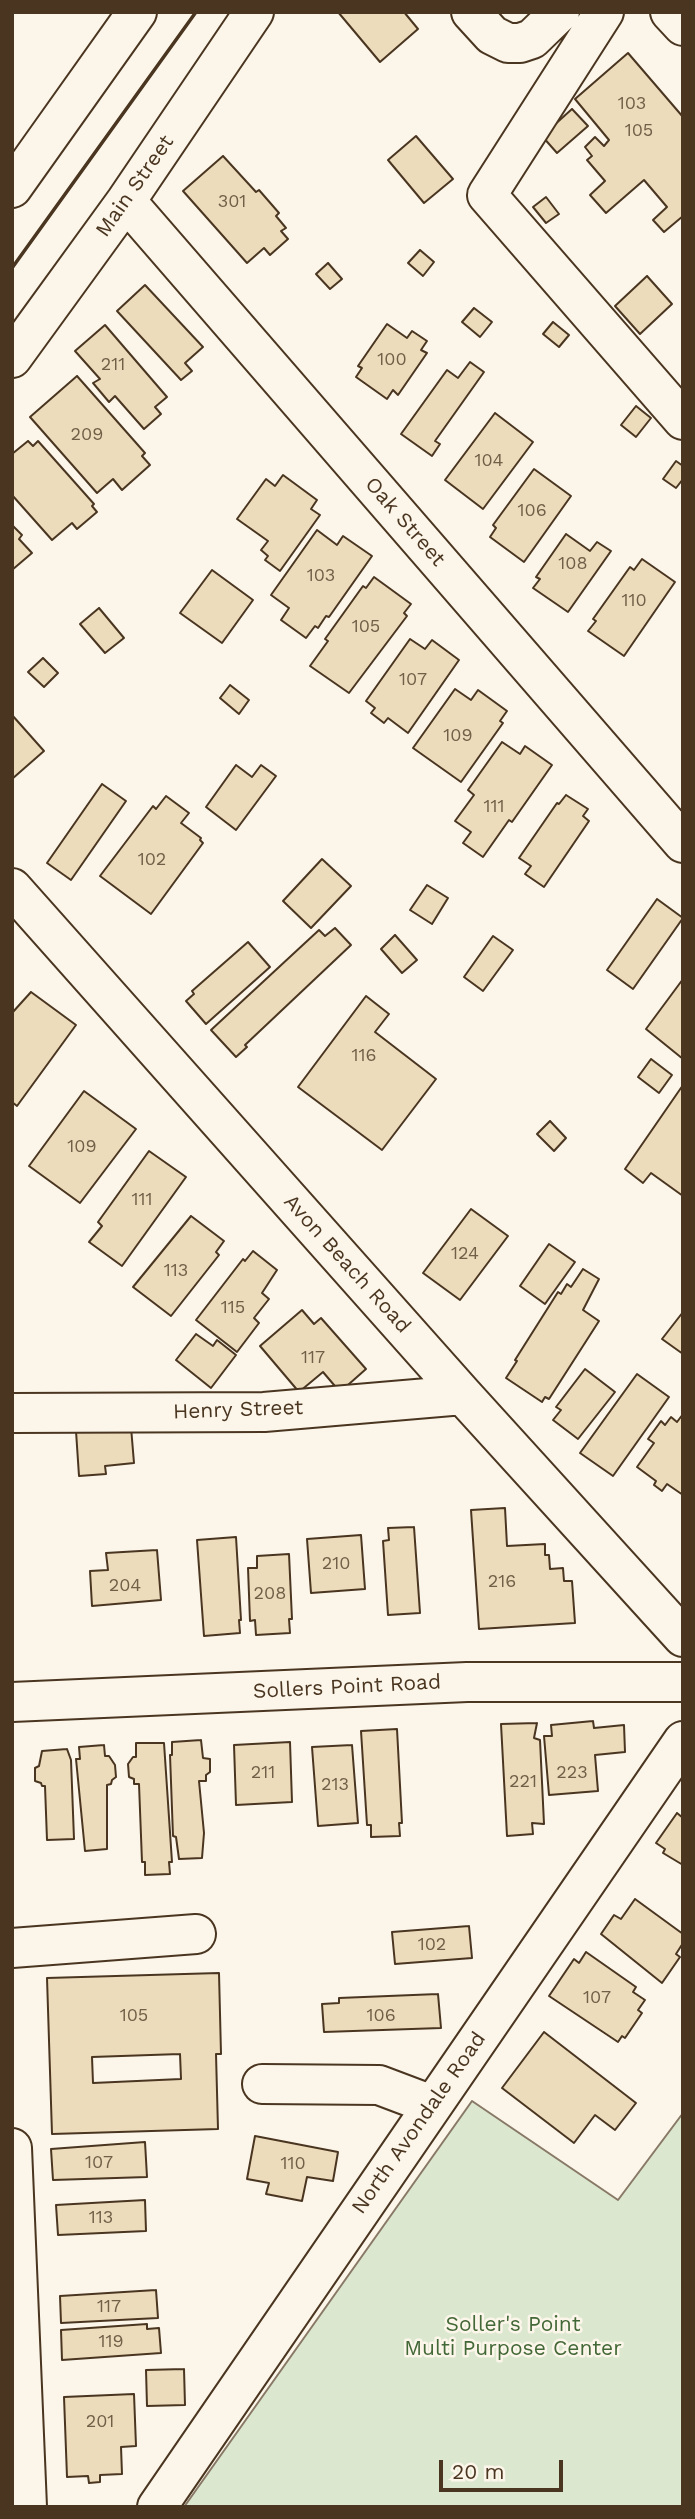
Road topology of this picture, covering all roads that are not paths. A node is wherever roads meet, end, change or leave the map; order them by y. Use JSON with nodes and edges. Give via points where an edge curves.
{"nodes":[{"id":1,"x":136,"y":12,"type":"edge"},
{"id":2,"x":254,"y":12,"type":"edge"},
{"id":3,"x":471,"y":12,"type":"edge"},
{"id":4,"x":560,"y":12,"type":"edge"},
{"id":5,"x":604,"y":12,"type":"edge"},
{"id":6,"x":670,"y":12,"type":"edge"},
{"id":7,"x":683,"y":26,"type":"edge"},
{"id":8,"x":12,"y":188,"type":"edge"},
{"id":9,"x":126,"y":201,"type":"junction"},
{"id":10,"x":12,"y":358,"type":"edge"},
{"id":11,"x":683,"y":420,"type":"edge"},
{"id":12,"x":683,"y":843,"type":"edge"},
{"id":13,"x":12,"y":888,"type":"edge"},
{"id":14,"x":463,"y":1395,"type":"junction"},
{"id":15,"x":12,"y":1413,"type":"edge"},
{"id":16,"x":683,"y":1637,"type":"edge"},
{"id":17,"x":683,"y":1682,"type":"edge"},
{"id":18,"x":12,"y":1702,"type":"edge"},
{"id":19,"x":683,"y":1741,"type":"edge"},
{"id":20,"x":196,"y":1934,"type":"dead end"},
{"id":21,"x":12,"y":1948,"type":"edge"},
{"id":22,"x":262,"y":2084,"type":"dead end"},
{"id":23,"x":432,"y":2105,"type":"junction"},
{"id":24,"x":12,"y":2148,"type":"edge"},
{"id":25,"x":27,"y":2507,"type":"edge"},
{"id":26,"x":157,"y":2507,"type":"edge"}],
"edges":[{"from":1,"to":8,"type":"street"},
{"from":2,"to":9,"type":"street","name":"Main Street"},
{"from":3,"to":4,"type":"street","via":[[492,35],[508,43],[532,38]]},
{"from":5,"to":11,"type":"street","via":[[487,195]]},
{"from":6,"to":7,"type":"street"},
{"from":9,"to":10,"type":"street","name":"Main Street"},
{"from":9,"to":12,"type":"street","name":"Oak Street"},
{"from":13,"to":14,"type":"street","name":"Avon Beach Road"},
{"from":14,"to":15,"type":"street","name":"Henry Street","via":[[264,1412]]},
{"from":14,"to":16,"type":"street","name":"Avon Beach Road"},
{"from":17,"to":18,"type":"street","name":"Sollers Point Road","via":[[467,1682]]},
{"from":19,"to":23,"type":"street","name":"North Avondale Road"},
{"from":20,"to":21,"type":"street"},
{"from":22,"to":23,"type":"street","via":[[379,2085]]},
{"from":23,"to":26,"type":"street","name":"North Avondale Road"},
{"from":24,"to":25,"type":"street"}]}
